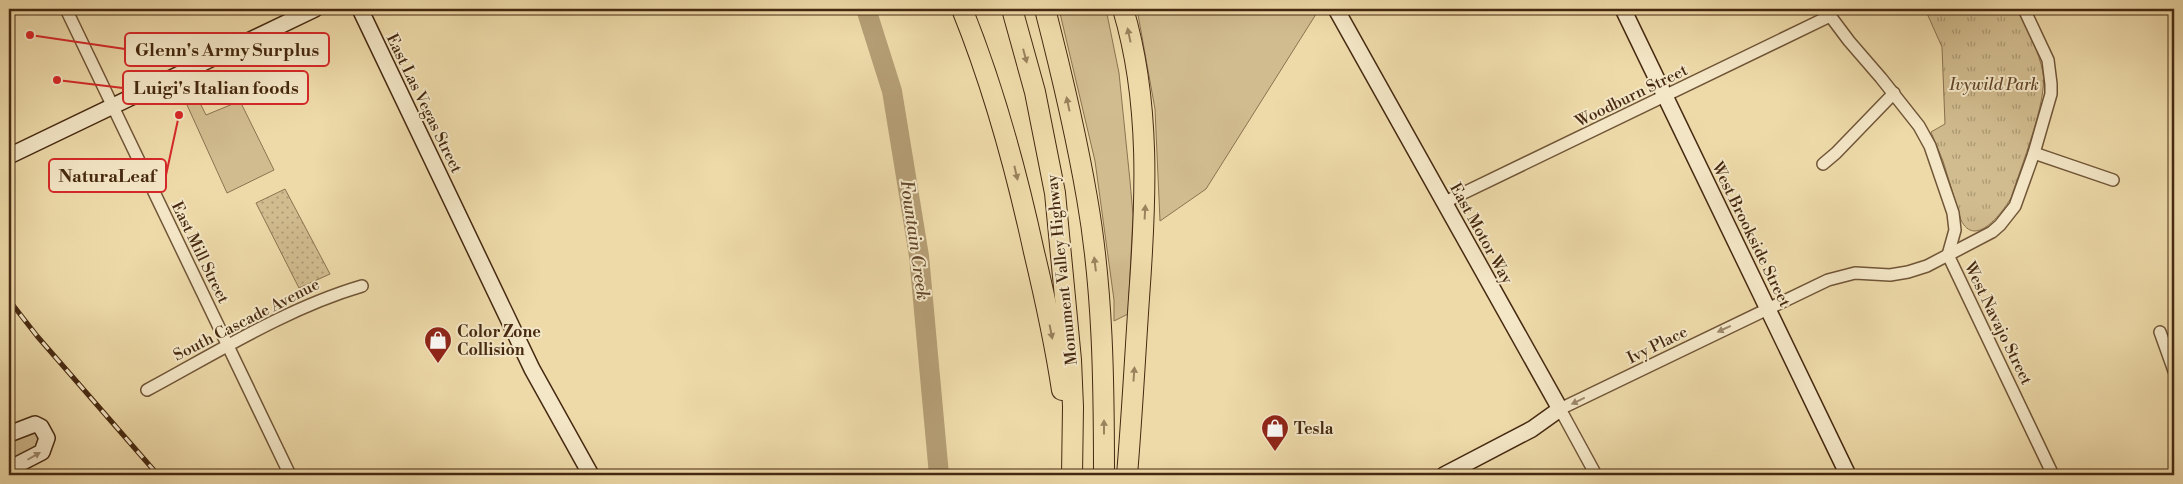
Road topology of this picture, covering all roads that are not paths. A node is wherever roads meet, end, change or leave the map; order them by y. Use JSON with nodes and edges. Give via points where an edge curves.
{"nodes":[{"id":1,"x":66,"y":9,"type":"edge"},
{"id":2,"x":315,"y":9,"type":"edge"},
{"id":3,"x":360,"y":9,"type":"edge"},
{"id":4,"x":962,"y":9,"type":"edge"},
{"id":5,"x":1012,"y":9,"type":"edge"},
{"id":6,"x":1045,"y":9,"type":"edge"},
{"id":7,"x":1123,"y":9,"type":"edge"},
{"id":8,"x":1336,"y":9,"type":"edge"},
{"id":9,"x":1623,"y":9,"type":"edge"},
{"id":10,"x":2024,"y":9,"type":"edge"},
{"id":11,"x":1828,"y":13,"type":"edge"},
{"id":12,"x":1894,"y":93,"type":"junction"},
{"id":13,"x":1665,"y":96,"type":"junction"},
{"id":14,"x":114,"y":107,"type":"junction"},
{"id":15,"x":2034,"y":154,"type":"junction"},
{"id":16,"x":9,"y":156,"type":"edge"},
{"id":17,"x":1823,"y":164,"type":"dead end"},
{"id":18,"x":2113,"y":180,"type":"dead end"},
{"id":19,"x":1445,"y":202,"type":"junction"},
{"id":20,"x":1948,"y":255,"type":"junction"},
{"id":21,"x":362,"y":286,"type":"dead end"},
{"id":22,"x":1768,"y":308,"type":"junction"},
{"id":23,"x":2160,"y":332,"type":"dead end"},
{"id":24,"x":228,"y":346,"type":"junction"},
{"id":25,"x":2174,"y":371,"type":"edge"},
{"id":26,"x":147,"y":390,"type":"dead end"},
{"id":27,"x":1560,"y":410,"type":"junction"},
{"id":28,"x":9,"y":434,"type":"edge"},
{"id":29,"x":1072,"y":466,"type":"edge"},
{"id":30,"x":9,"y":469,"type":"edge"},
{"id":31,"x":290,"y":475,"type":"edge"},
{"id":32,"x":591,"y":475,"type":"edge"},
{"id":33,"x":1104,"y":475,"type":"edge"},
{"id":34,"x":1127,"y":475,"type":"edge"},
{"id":35,"x":1444,"y":475,"type":"edge"},
{"id":36,"x":1596,"y":475,"type":"edge"},
{"id":37,"x":1848,"y":475,"type":"edge"},
{"id":38,"x":2053,"y":475,"type":"edge"}],
"edges":[{"from":1,"to":14,"type":"street","name":"East Mill Street"},
{"from":2,"to":14,"type":"street"},
{"from":3,"to":32,"type":"street","name":"East Las Vegas Street","via":[[532,369]]},
{"from":4,"to":29,"type":"highway","one_way":true,"via":[[978,48],[1014,161],[1047,310]]},
{"from":5,"to":29,"type":"highway","name":"Monument Valley Highway","one_way":true,"via":[[1034,92],[1055,193],[1071,360]]},
{"from":33,"to":6,"type":"highway","name":"Monument Valley Highway","one_way":true,"via":[[1100,312],[1087,199]]},
{"from":34,"to":7,"type":"highway","one_way":true,"via":[[1145,206],[1141,108],[1135,61]]},
{"from":8,"to":19,"type":"street","name":"East Motor Way"},
{"from":9,"to":13,"type":"street","name":"West Brookside Street"},
{"from":10,"to":15,"type":"street","name":"Ivy Place","via":[[2048,60],[2052,84]]},
{"from":11,"to":12,"type":"street","name":"West Navajo Street"},
{"from":11,"to":13,"type":"street","name":"Woodburn Street"},
{"from":12,"to":17,"type":"street"},
{"from":12,"to":20,"type":"street","name":"West Navajo Street","via":[[1919,126],[1939,171],[1953,213],[1955,230]]},
{"from":13,"to":19,"type":"street","name":"Woodburn Street"},
{"from":13,"to":22,"type":"street","name":"West Brookside Street"},
{"from":14,"to":16,"type":"street"},
{"from":14,"to":24,"type":"street","name":"East Mill Street"},
{"from":15,"to":18,"type":"street"},
{"from":15,"to":20,"type":"street","name":"Ivy Place","via":[[2009,215],[1992,232]]},
{"from":19,"to":27,"type":"street","name":"East Motor Way"},
{"from":20,"to":22,"type":"street","name":"Ivy Place","via":[[1908,272],[1843,275]]},
{"from":20,"to":38,"type":"street","name":"West Navajo Street"},
{"from":21,"to":24,"type":"street","name":"South Cascade Avenue","via":[[327,296]]},
{"from":22,"to":27,"type":"street","name":"Ivy Place","one_way":true},
{"from":22,"to":37,"type":"street","name":"West Brookside Street"},
{"from":23,"to":25,"type":"street"},
{"from":24,"to":26,"type":"street","name":"South Cascade Avenue"},
{"from":24,"to":31,"type":"street","name":"East Mill Street"},
{"from":27,"to":35,"type":"street","via":[[1532,429]]},
{"from":27,"to":36,"type":"street","name":"East Motor Way"},
{"from":30,"to":28,"type":"street","one_way":true,"via":[[42,452],[47,438],[41,426],[35,424]]}]}
